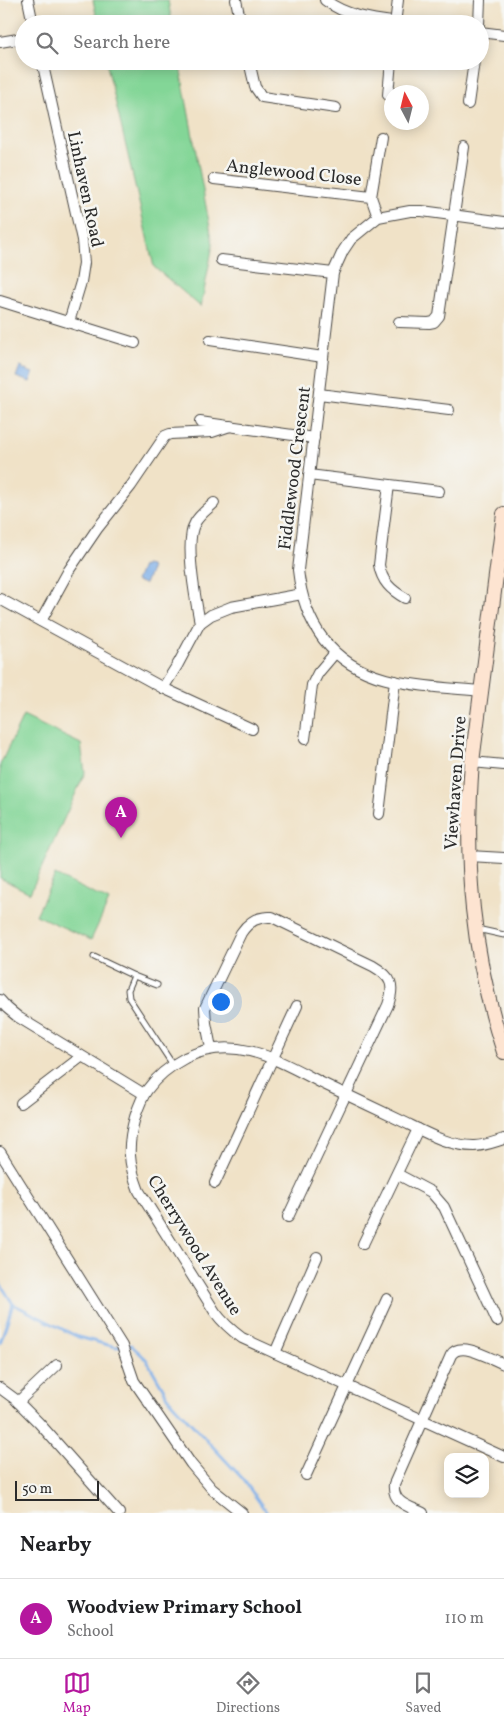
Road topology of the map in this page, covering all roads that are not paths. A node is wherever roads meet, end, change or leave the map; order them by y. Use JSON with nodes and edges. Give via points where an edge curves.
{"nodes":[{"id":1,"x":28,"y":0,"type":"edge"},
{"id":2,"x":236,"y":0,"type":"edge"},
{"id":3,"x":325,"y":0,"type":"edge"},
{"id":4,"x":398,"y":0,"type":"edge"},
{"id":5,"x":480,"y":0,"type":"edge"},
{"id":6,"x":31,"y":15,"type":"edge"},
{"id":7,"x":239,"y":15,"type":"edge"},
{"id":8,"x":360,"y":15,"type":"edge"},
{"id":9,"x":396,"y":15,"type":"edge"},
{"id":10,"x":479,"y":15,"type":"edge"},
{"id":11,"x":489,"y":33,"type":"edge"},
{"id":12,"x":504,"y":35,"type":"edge"},
{"id":13,"x":15,"y":40,"type":"edge"},
{"id":14,"x":0,"y":42,"type":"edge"},
{"id":15,"x":44,"y":70,"type":"edge"},
{"id":16,"x":251,"y":70,"type":"edge"},
{"id":17,"x":390,"y":70,"type":"edge"},
{"id":18,"x":473,"y":70,"type":"edge"},
{"id":19,"x":389,"y":85,"type":"edge"},
{"id":20,"x":468,"y":104,"type":"dead end"},
{"id":21,"x":336,"y":108,"type":"dead end"},
{"id":22,"x":381,"y":137,"type":"dead end"},
{"id":23,"x":464,"y":147,"type":"dead end"},
{"id":24,"x":214,"y":179,"type":"dead end"},
{"id":25,"x":371,"y":197,"type":"junction"},
{"id":26,"x":453,"y":216,"type":"junction"},
{"id":27,"x":378,"y":217,"type":"junction"},
{"id":28,"x":504,"y":222,"type":"edge"},
{"id":29,"x":221,"y":260,"type":"dead end"},
{"id":30,"x":333,"y":273,"type":"junction"},
{"id":31,"x":0,"y":301,"type":"edge"},
{"id":32,"x":69,"y":322,"type":"junction"},
{"id":33,"x":399,"y":322,"type":"dead end"},
{"id":34,"x":210,"y":340,"type":"dead end"},
{"id":35,"x":135,"y":343,"type":"dead end"},
{"id":36,"x":323,"y":357,"type":"junction"},
{"id":37,"x":319,"y":394,"type":"junction"},
{"id":38,"x":449,"y":410,"type":"dead end"},
{"id":39,"x":200,"y":422,"type":"dead end"},
{"id":40,"x":230,"y":426,"type":"junction"},
{"id":41,"x":314,"y":438,"type":"junction"},
{"id":42,"x":309,"y":475,"type":"junction"},
{"id":43,"x":389,"y":485,"type":"junction"},
{"id":44,"x":439,"y":491,"type":"dead end"},
{"id":45,"x":214,"y":503,"type":"dead end"},
{"id":46,"x":504,"y":514,"type":"edge"},
{"id":47,"x":302,"y":594,"type":"junction"},
{"id":48,"x":405,"y":598,"type":"dead end"},
{"id":49,"x":0,"y":599,"type":"edge"},
{"id":50,"x":41,"y":621,"type":"junction"},
{"id":51,"x":200,"y":624,"type":"junction"},
{"id":52,"x":335,"y":653,"type":"junction"},
{"id":53,"x":395,"y":681,"type":"junction"},
{"id":54,"x":163,"y":688,"type":"junction"},
{"id":55,"x":481,"y":691,"type":"junction"},
{"id":56,"x":252,"y":729,"type":"dead end"},
{"id":57,"x":305,"y":739,"type":"dead end"},
{"id":58,"x":472,"y":762,"type":"junction"},
{"id":59,"x":504,"y":765,"type":"edge"},
{"id":60,"x":379,"y":814,"type":"dead end"},
{"id":61,"x":468,"y":856,"type":"junction"},
{"id":62,"x":504,"y":858,"type":"edge"},
{"id":63,"x":474,"y":928,"type":"junction"},
{"id":64,"x":504,"y":935,"type":"edge"},
{"id":65,"x":94,"y":957,"type":"dead end"},
{"id":66,"x":134,"y":976,"type":"junction"},
{"id":67,"x":157,"y":986,"type":"dead end"},
{"id":68,"x":0,"y":1000,"type":"edge"},
{"id":69,"x":297,"y":1006,"type":"dead end"},
{"id":70,"x":503,"y":1047,"type":"edge"},
{"id":71,"x":211,"y":1048,"type":"junction"},
{"id":72,"x":82,"y":1057,"type":"junction"},
{"id":73,"x":272,"y":1058,"type":"junction"},
{"id":74,"x":173,"y":1065,"type":"junction"},
{"id":75,"x":144,"y":1094,"type":"junction"},
{"id":76,"x":345,"y":1094,"type":"junction"},
{"id":77,"x":22,"y":1103,"type":"dead end"},
{"id":78,"x":418,"y":1129,"type":"junction"},
{"id":79,"x":504,"y":1139,"type":"edge"},
{"id":80,"x":0,"y":1152,"type":"edge"},
{"id":81,"x":397,"y":1174,"type":"junction"},
{"id":82,"x":215,"y":1183,"type":"dead end"},
{"id":83,"x":288,"y":1217,"type":"dead end"},
{"id":84,"x":363,"y":1244,"type":"dead end"},
{"id":85,"x":317,"y":1257,"type":"dead end"},
{"id":86,"x":387,"y":1299,"type":"dead end"},
{"id":87,"x":497,"y":1321,"type":"dead end"},
{"id":88,"x":275,"y":1353,"type":"junction"},
{"id":89,"x":504,"y":1364,"type":"edge"},
{"id":90,"x":57,"y":1365,"type":"dead end"},
{"id":91,"x":348,"y":1387,"type":"junction"},
{"id":92,"x":0,"y":1388,"type":"edge"},
{"id":93,"x":18,"y":1402,"type":"junction"},
{"id":94,"x":421,"y":1420,"type":"junction"},
{"id":95,"x":504,"y":1457,"type":"edge"},
{"id":96,"x":306,"y":1474,"type":"dead end"},
{"id":97,"x":119,"y":1513,"type":"edge"},
{"id":98,"x":242,"y":1513,"type":"edge"},
{"id":99,"x":422,"y":1513,"type":"edge"}],
"edges":[{"from":1,"to":6,"type":"street"},
{"from":2,"to":7,"type":"street"},
{"from":3,"to":8,"type":"street","via":[[343,11]]},
{"from":4,"to":9,"type":"street"},
{"from":5,"to":10,"type":"street"},
{"from":11,"to":12,"type":"street"},
{"from":13,"to":14,"type":"street"},
{"from":15,"to":32,"type":"street","name":"Linhaven Road","via":[[82,240],[84,263],[81,282]]},
{"from":16,"to":21,"type":"street","via":[[255,87],[262,98]]},
{"from":17,"to":19,"type":"street"},
{"from":18,"to":20,"type":"street"},
{"from":22,"to":25,"type":"street","name":"Anglewood Close"},
{"from":23,"to":26,"type":"street"},
{"from":24,"to":25,"type":"street","name":"Anglewood Close"},
{"from":25,"to":27,"type":"street","name":"Anglewood Close"},
{"from":26,"to":27,"type":"street","name":"Fiddlewood Crescent","via":[[410,210]]},
{"from":26,"to":28,"type":"street","name":"Fiddlewood Crescent"},
{"from":26,"to":33,"type":"street","via":[[439,316],[430,324]]},
{"from":27,"to":30,"type":"street","name":"Fiddlewood Crescent","via":[[351,240]]},
{"from":29,"to":30,"type":"street"},
{"from":30,"to":36,"type":"street","name":"Fiddlewood Crescent"},
{"from":31,"to":32,"type":"street"},
{"from":32,"to":35,"type":"street"},
{"from":34,"to":36,"type":"street"},
{"from":36,"to":37,"type":"street","name":"Fiddlewood Crescent"},
{"from":37,"to":38,"type":"street"},
{"from":37,"to":41,"type":"street","name":"Fiddlewood Crescent"},
{"from":39,"to":40,"type":"street"},
{"from":40,"to":41,"type":"street"},
{"from":40,"to":50,"type":"street","via":[[212,432],[165,436],[97,529]]},
{"from":41,"to":42,"type":"street","name":"Fiddlewood Crescent"},
{"from":42,"to":43,"type":"street"},
{"from":42,"to":47,"type":"street","name":"Fiddlewood Crescent","via":[[298,570]]},
{"from":43,"to":44,"type":"street"},
{"from":43,"to":48,"type":"street","via":[[379,565],[381,575],[392,590]]},
{"from":45,"to":51,"type":"street","via":[[194,524],[191,542],[192,576]]},
{"from":46,"to":55,"type":"street","name":"Viewhaven Drive"},
{"from":47,"to":51,"type":"street","via":[[231,607],[210,615]]},
{"from":47,"to":52,"type":"street","name":"Fiddlewood Crescent","via":[[311,620]]},
{"from":49,"to":50,"type":"street"},
{"from":50,"to":54,"type":"street"},
{"from":51,"to":54,"type":"street"},
{"from":52,"to":53,"type":"street","name":"Fiddlewood Crescent","via":[[366,672]]},
{"from":52,"to":57,"type":"street","via":[[312,685]]},
{"from":53,"to":55,"type":"street","name":"Fiddlewood Crescent"},
{"from":53,"to":60,"type":"street"},
{"from":54,"to":56,"type":"street"},
{"from":55,"to":58,"type":"street","name":"Viewhaven Drive"},
{"from":58,"to":59,"type":"street"},
{"from":58,"to":61,"type":"street","name":"Viewhaven Drive"},
{"from":61,"to":62,"type":"street"},
{"from":61,"to":63,"type":"street","name":"Viewhaven Drive"},
{"from":63,"to":64,"type":"lane"},
{"from":63,"to":70,"type":"street","name":"Viewhaven Drive","via":[[491,1009]]},
{"from":65,"to":66,"type":"lane"},
{"from":66,"to":67,"type":"lane"},
{"from":66,"to":74,"type":"lane","via":[[128,990],[129,998]]},
{"from":68,"to":72,"type":"street","via":[[18,1017]]},
{"from":69,"to":73,"type":"street"},
{"from":71,"to":73,"type":"street","name":"Cherrywood Avenue","via":[[237,1048]]},
{"from":71,"to":74,"type":"street","name":"Cherrywood Avenue"},
{"from":71,"to":76,"type":"street","via":[[205,1014],[209,998],[247,924],[259,918],[272,917],[384,972],[392,985],[388,1005]]},
{"from":72,"to":75,"type":"street"},
{"from":72,"to":77,"type":"street"},
{"from":73,"to":76,"type":"street","name":"Cherrywood Avenue"},
{"from":73,"to":82,"type":"street"},
{"from":74,"to":75,"type":"street","name":"Cherrywood Avenue"},
{"from":75,"to":88,"type":"street","name":"Cherrywood Avenue","via":[[129,1145],[132,1173],[139,1191],[224,1324],[242,1338]]},
{"from":76,"to":78,"type":"street","name":"Cherrywood Avenue"},
{"from":76,"to":83,"type":"street"},
{"from":78,"to":79,"type":"street","name":"Cherrywood Avenue","via":[[460,1144],[482,1145]]},
{"from":78,"to":81,"type":"street"},
{"from":80,"to":98,"type":"street","via":[[122,1346],[134,1381],[191,1464],[212,1489]]},
{"from":81,"to":84,"type":"street"},
{"from":81,"to":87,"type":"street","via":[[431,1192],[444,1207]]},
{"from":85,"to":88,"type":"street"},
{"from":86,"to":91,"type":"street"},
{"from":88,"to":91,"type":"street","name":"Cherrywood Avenue"},
{"from":89,"to":94,"type":"street","via":[[467,1349],[454,1350]]},
{"from":90,"to":93,"type":"street"},
{"from":91,"to":94,"type":"street","name":"Cherrywood Avenue"},
{"from":91,"to":96,"type":"street"},
{"from":92,"to":93,"type":"street"},
{"from":93,"to":97,"type":"street"},
{"from":94,"to":95,"type":"street","name":"Cherrywood Avenue"},
{"from":94,"to":99,"type":"street","via":[[393,1490],[402,1504]]}]}
